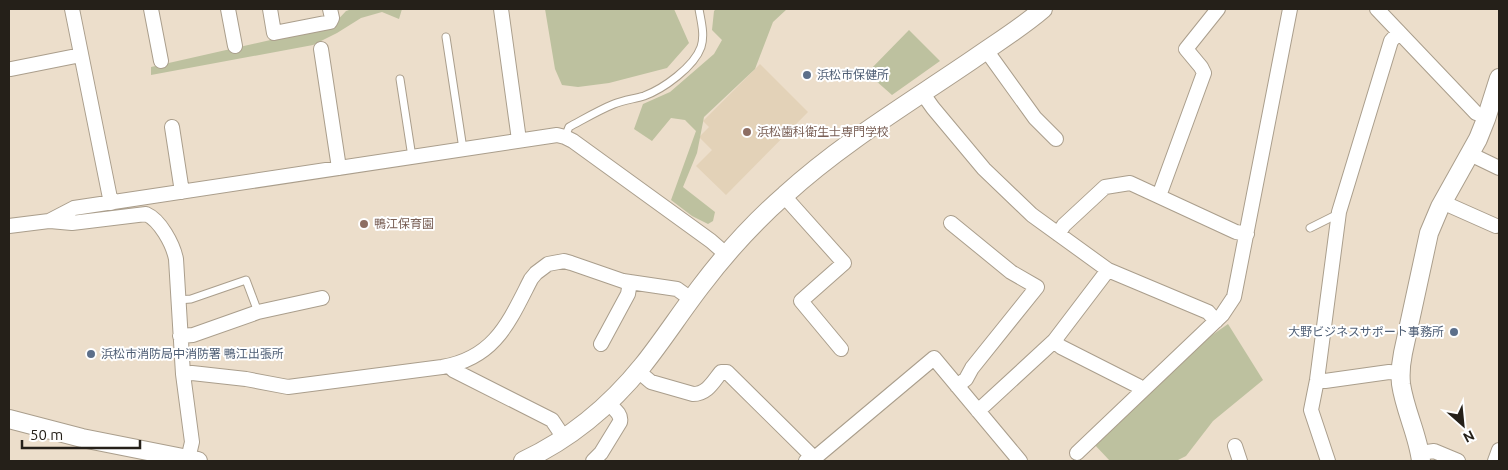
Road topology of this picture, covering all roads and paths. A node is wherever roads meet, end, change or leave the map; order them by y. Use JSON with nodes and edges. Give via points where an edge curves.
{"nodes":[{"id":1,"x":72,"y":9,"type":"edge"},
{"id":2,"x":151,"y":9,"type":"edge"},
{"id":3,"x":228,"y":9,"type":"edge"},
{"id":4,"x":270,"y":9,"type":"edge"},
{"id":5,"x":330,"y":9,"type":"edge"},
{"id":6,"x":501,"y":9,"type":"edge"},
{"id":7,"x":699,"y":9,"type":"edge"},
{"id":8,"x":1043,"y":9,"type":"edge"},
{"id":9,"x":1218,"y":9,"type":"edge"},
{"id":10,"x":1290,"y":9,"type":"edge"},
{"id":11,"x":1377,"y":9,"type":"edge"},
{"id":12,"x":1399,"y":32,"type":"junction"},
{"id":13,"x":446,"y":37,"type":"dead end"},
{"id":14,"x":235,"y":46,"type":"dead end"},
{"id":15,"x":321,"y":49,"type":"dead end"},
{"id":16,"x":986,"y":50,"type":"junction"},
{"id":17,"x":81,"y":55,"type":"junction"},
{"id":18,"x":161,"y":61,"type":"dead end"},
{"id":19,"x":10,"y":69,"type":"dead end"},
{"id":20,"x":400,"y":78,"type":"dead end"},
{"id":21,"x":1499,"y":78,"type":"edge"},
{"id":22,"x":923,"y":94,"type":"junction"},
{"id":23,"x":1487,"y":116,"type":"junction"},
{"id":24,"x":172,"y":127,"type":"dead end"},
{"id":25,"x":565,"y":137,"type":"junction"},
{"id":26,"x":1056,"y":139,"type":"dead end"},
{"id":27,"x":519,"y":140,"type":"junction"},
{"id":28,"x":463,"y":148,"type":"junction"},
{"id":29,"x":1470,"y":154,"type":"junction"},
{"id":30,"x":412,"y":156,"type":"junction"},
{"id":31,"x":339,"y":168,"type":"junction"},
{"id":32,"x":1499,"y":168,"type":"edge"},
{"id":33,"x":182,"y":192,"type":"junction"},
{"id":34,"x":784,"y":196,"type":"junction"},
{"id":35,"x":1159,"y":196,"type":"junction"},
{"id":36,"x":1442,"y":202,"type":"junction"},
{"id":37,"x":110,"y":203,"type":"junction"},
{"id":38,"x":1338,"y":217,"type":"junction"},
{"id":39,"x":49,"y":221,"type":"junction"},
{"id":40,"x":951,"y":224,"type":"dead end"},
{"id":41,"x":9,"y":226,"type":"edge"},
{"id":42,"x":1496,"y":226,"type":"dead end"},
{"id":43,"x":1310,"y":228,"type":"dead end"},
{"id":44,"x":1058,"y":234,"type":"junction"},
{"id":45,"x":1247,"y":234,"type":"junction"},
{"id":46,"x":727,"y":255,"type":"junction"},
{"id":47,"x":1108,"y":270,"type":"junction"},
{"id":48,"x":630,"y":282,"type":"junction"},
{"id":49,"x":322,"y":298,"type":"dead end"},
{"id":50,"x":691,"y":299,"type":"junction"},
{"id":51,"x":178,"y":300,"type":"junction"},
{"id":52,"x":258,"y":312,"type":"junction"},
{"id":53,"x":1216,"y":321,"type":"junction"},
{"id":54,"x":180,"y":336,"type":"junction"},
{"id":55,"x":1054,"y":341,"type":"junction"},
{"id":56,"x":601,"y":344,"type":"dead end"},
{"id":57,"x":841,"y":349,"type":"dead end"},
{"id":58,"x":452,"y":365,"type":"junction"},
{"id":59,"x":638,"y":371,"type":"junction"},
{"id":60,"x":1401,"y":373,"type":"junction"},
{"id":61,"x":182,"y":374,"type":"junction"},
{"id":62,"x":1317,"y":380,"type":"junction"},
{"id":63,"x":958,"y":386,"type":"junction"},
{"id":64,"x":1143,"y":390,"type":"junction"},
{"id":65,"x":608,"y":403,"type":"junction"},
{"id":66,"x":978,"y":411,"type":"junction"},
{"id":67,"x":9,"y":419,"type":"edge"},
{"id":68,"x":564,"y":438,"type":"junction"},
{"id":69,"x":1235,"y":446,"type":"dead end"},
{"id":70,"x":1499,"y":450,"type":"edge"},
{"id":71,"x":1078,"y":453,"type":"dead end"},
{"id":72,"x":1420,"y":457,"type":"edge"},
{"id":73,"x":809,"y":459,"type":"edge"},
{"id":74,"x":193,"y":460,"type":"edge"},
{"id":75,"x":523,"y":461,"type":"edge"},
{"id":76,"x":593,"y":461,"type":"edge"},
{"id":77,"x":1020,"y":461,"type":"edge"},
{"id":78,"x":1240,"y":461,"type":"edge"},
{"id":79,"x":1328,"y":461,"type":"edge"},
{"id":80,"x":1458,"y":461,"type":"edge"},
{"id":81,"x":1495,"y":461,"type":"edge"}],
"edges":[{"from":1,"to":17,"type":"street"},
{"from":2,"to":18,"type":"street"},
{"from":3,"to":14,"type":"street"},
{"from":4,"to":5,"type":"street","via":[[274,33],[330,22]]},
{"from":6,"to":27,"type":"street"},
{"from":7,"to":25,"type":"lane","via":[[702,46],[692,62],[659,89],[608,107],[569,127]]},
{"from":8,"to":16,"type":"street"},
{"from":9,"to":35,"type":"street","via":[[1186,49],[1204,73]]},
{"from":10,"to":45,"type":"street"},
{"from":11,"to":12,"type":"street"},
{"from":12,"to":23,"type":"street","via":[[1476,113]]},
{"from":12,"to":38,"type":"street","via":[[1391,40]]},
{"from":13,"to":28,"type":"lane"},
{"from":15,"to":31,"type":"street"},
{"from":16,"to":22,"type":"street"},
{"from":16,"to":26,"type":"street","via":[[1036,118]]},
{"from":17,"to":19,"type":"street"},
{"from":17,"to":37,"type":"street"},
{"from":20,"to":30,"type":"lane"},
{"from":21,"to":23,"type":"street"},
{"from":22,"to":34,"type":"street","via":[[831,157]]},
{"from":22,"to":44,"type":"street","via":[[984,169],[1032,215]]},
{"from":23,"to":29,"type":"street"},
{"from":24,"to":33,"type":"street"},
{"from":25,"to":27,"type":"street","via":[[557,135]]},
{"from":25,"to":46,"type":"street"},
{"from":27,"to":28,"type":"street"},
{"from":28,"to":30,"type":"street"},
{"from":29,"to":32,"type":"street"},
{"from":29,"to":36,"type":"street"},
{"from":30,"to":31,"type":"street"},
{"from":31,"to":33,"type":"street"},
{"from":33,"to":37,"type":"street"},
{"from":34,"to":46,"type":"street"},
{"from":34,"to":57,"type":"street","via":[[844,263],[801,300]]},
{"from":35,"to":44,"type":"street","via":[[1130,183],[1105,187]]},
{"from":35,"to":45,"type":"street","via":[[1236,232]]},
{"from":36,"to":42,"type":"street"},
{"from":36,"to":60,"type":"street","via":[[1425,247]]},
{"from":37,"to":39,"type":"street","via":[[74,208]]},
{"from":38,"to":43,"type":"lane"},
{"from":38,"to":62,"type":"street"},
{"from":39,"to":41,"type":"street"},
{"from":39,"to":51,"type":"street","via":[[72,222],[138,214],[152,217],[174,249]]},
{"from":40,"to":63,"type":"street","via":[[1036,288]]},
{"from":44,"to":47,"type":"street"},
{"from":45,"to":53,"type":"street","via":[[1234,297]]},
{"from":46,"to":50,"type":"street"},
{"from":47,"to":53,"type":"street","via":[[1208,312]]},
{"from":47,"to":55,"type":"street"},
{"from":48,"to":50,"type":"street","via":[[677,289]]},
{"from":48,"to":56,"type":"street","via":[[628,294]]},
{"from":48,"to":58,"type":"street","via":[[564,261],[548,264],[531,279],[498,338],[478,355]]},
{"from":49,"to":52,"type":"street"},
{"from":50,"to":59,"type":"street"},
{"from":51,"to":52,"type":"lane","via":[[191,299],[246,280]]},
{"from":51,"to":54,"type":"street"},
{"from":52,"to":54,"type":"street","via":[[193,335]]},
{"from":53,"to":64,"type":"street"},
{"from":54,"to":61,"type":"street"},
{"from":55,"to":64,"type":"street"},
{"from":55,"to":66,"type":"street"},
{"from":58,"to":61,"type":"street","via":[[288,387],[246,378]]},
{"from":58,"to":68,"type":"street","via":[[453,370],[552,420]]},
{"from":59,"to":65,"type":"street"},
{"from":59,"to":73,"type":"street","via":[[652,382],[693,394],[708,389],[721,372],[727,372]]},
{"from":60,"to":62,"type":"street","via":[[1325,382]]},
{"from":60,"to":72,"type":"street","via":[[1402,389]]},
{"from":61,"to":74,"type":"street"},
{"from":62,"to":79,"type":"street","via":[[1311,410]]},
{"from":63,"to":66,"type":"street"},
{"from":63,"to":73,"type":"street","via":[[934,358],[816,457]]},
{"from":64,"to":71,"type":"street"},
{"from":65,"to":68,"type":"street"},
{"from":65,"to":76,"type":"street","via":[[619,414],[620,422]]},
{"from":66,"to":77,"type":"street"},
{"from":67,"to":74,"type":"street","via":[[82,438]]},
{"from":68,"to":75,"type":"street"},
{"from":69,"to":78,"type":"street"},
{"from":70,"to":81,"type":"street"},
{"from":72,"to":80,"type":"street","via":[[1434,451]]}]}
